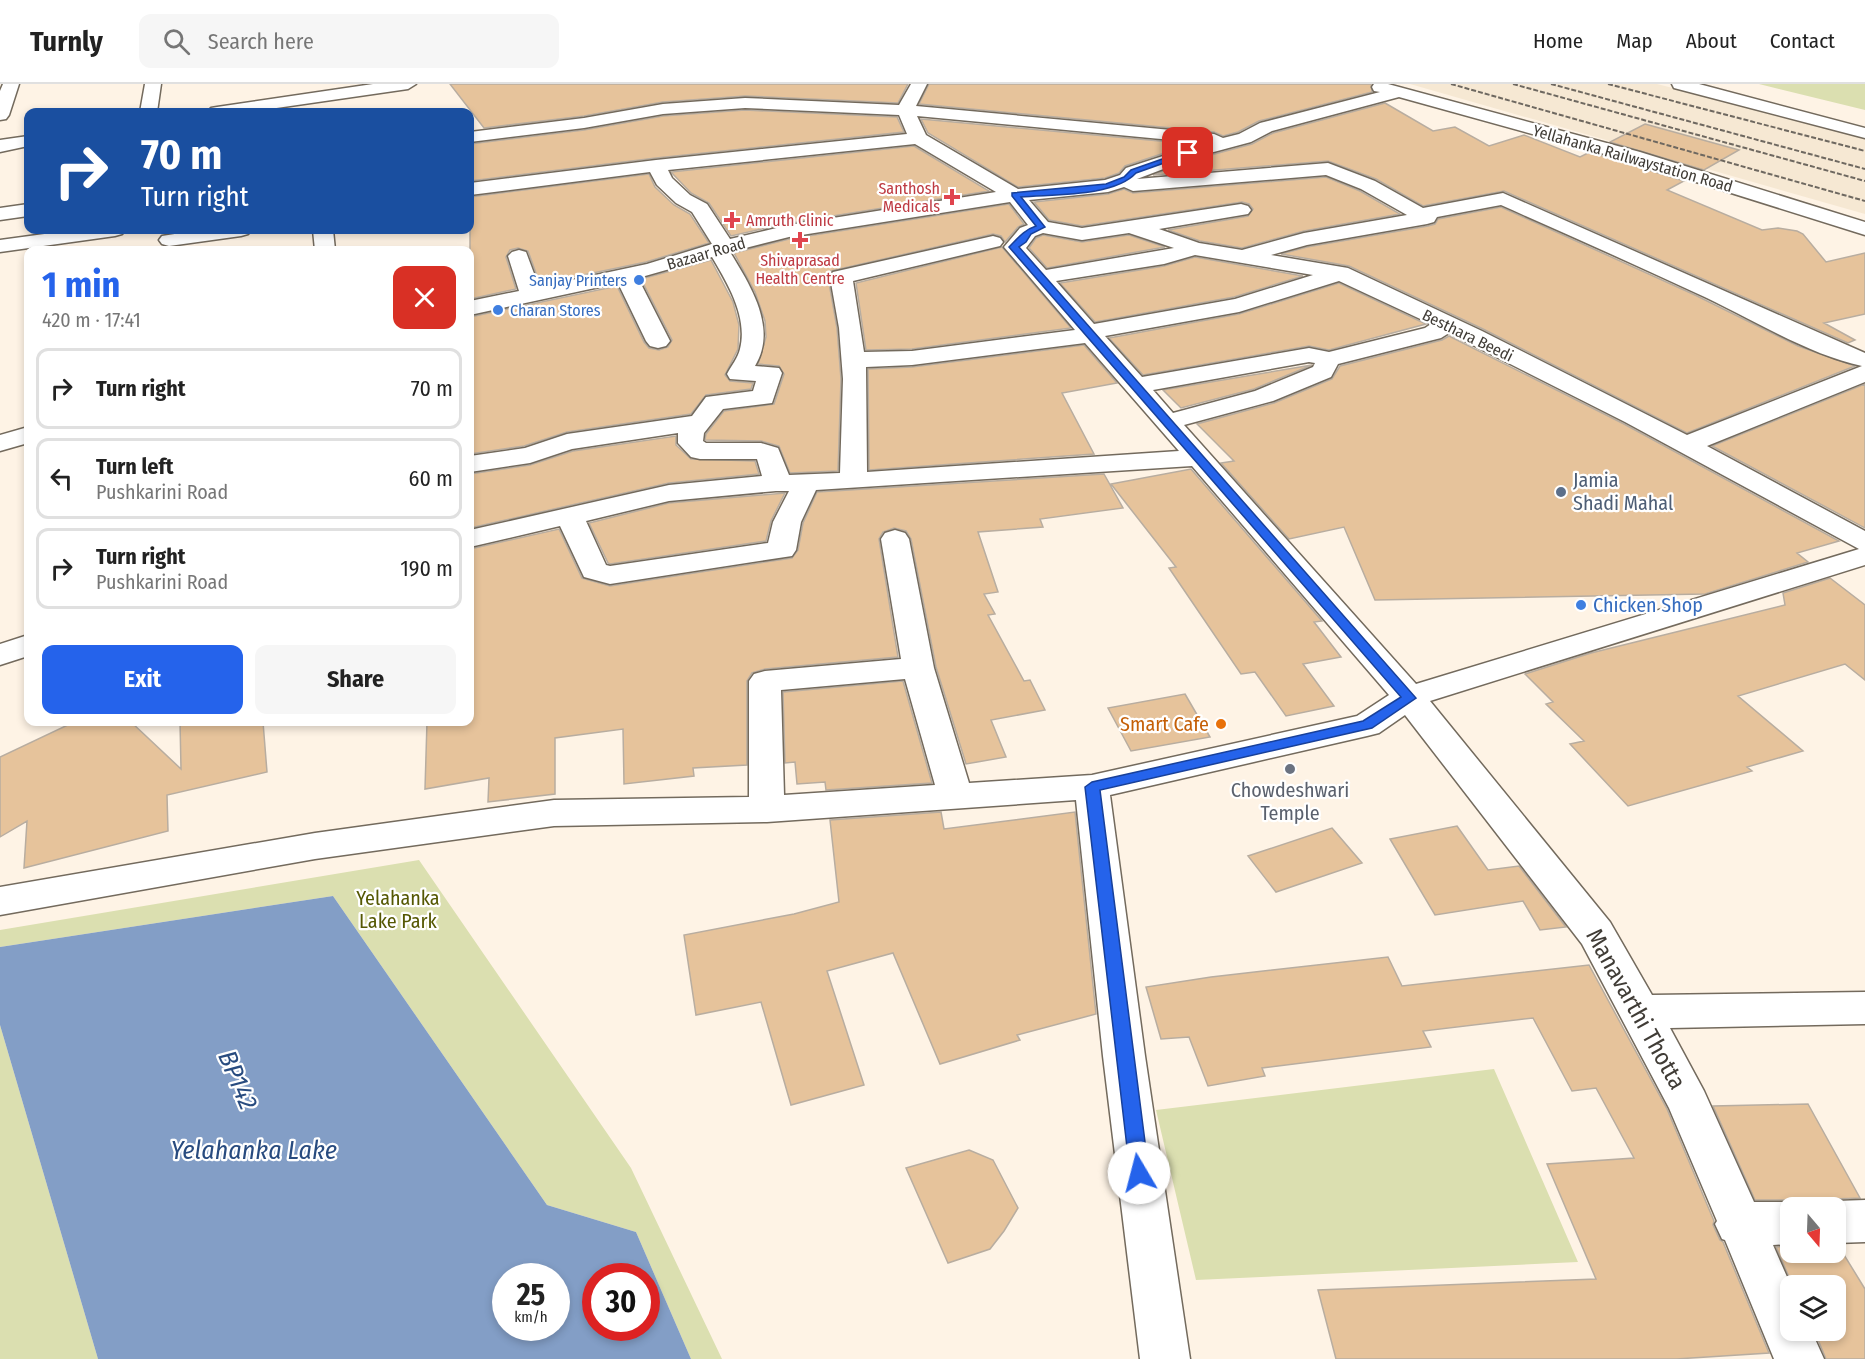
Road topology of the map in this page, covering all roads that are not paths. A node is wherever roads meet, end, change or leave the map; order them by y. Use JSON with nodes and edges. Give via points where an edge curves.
{"nodes":[{"id":1,"x":11,"y":84,"type":"edge"},
{"id":2,"x":153,"y":84,"type":"edge"},
{"id":3,"x":292,"y":84,"type":"edge"},
{"id":4,"x":408,"y":84,"type":"edge"},
{"id":5,"x":919,"y":84,"type":"edge"},
{"id":6,"x":1366,"y":84,"type":"edge"},
{"id":7,"x":1680,"y":84,"type":"edge"},
{"id":8,"x":1400,"y":92,"type":"junction"},
{"id":9,"x":305,"y":106,"type":"edge"},
{"id":10,"x":150,"y":108,"type":"edge"},
{"id":11,"x":276,"y":108,"type":"edge"},
{"id":12,"x":905,"y":110,"type":"junction"},
{"id":13,"x":0,"y":115,"type":"edge"},
{"id":14,"x":1865,"y":133,"type":"edge"},
{"id":15,"x":474,"y":137,"type":"edge"},
{"id":16,"x":918,"y":138,"type":"junction"},
{"id":17,"x":1234,"y":141,"type":"junction"},
{"id":18,"x":24,"y":142,"type":"edge"},
{"id":19,"x":0,"y":146,"type":"edge"},
{"id":20,"x":656,"y":166,"type":"junction"},
{"id":21,"x":1108,"y":186,"type":"junction"},
{"id":22,"x":474,"y":189,"type":"edge"},
{"id":23,"x":1015,"y":195,"type":"junction"},
{"id":24,"x":912,"y":210,"type":"junction"},
{"id":25,"x":1241,"y":210,"type":"dead end"},
{"id":26,"x":24,"y":211,"type":"edge"},
{"id":27,"x":0,"y":214,"type":"edge"},
{"id":28,"x":1421,"y":214,"type":"junction"},
{"id":29,"x":926,"y":226,"type":"dead end"},
{"id":30,"x":1130,"y":227,"type":"junction"},
{"id":31,"x":1865,"y":229,"type":"edge"},
{"id":32,"x":960,"y":232,"type":"dead end"},
{"id":33,"x":1032,"y":233,"type":"junction"},
{"id":34,"x":86,"y":234,"type":"edge"},
{"id":35,"x":206,"y":234,"type":"edge"},
{"id":36,"x":163,"y":239,"type":"edge"},
{"id":37,"x":993,"y":242,"type":"junction"},
{"id":38,"x":0,"y":246,"type":"edge"},
{"id":39,"x":721,"y":248,"type":"junction"},
{"id":40,"x":1194,"y":249,"type":"junction"},
{"id":41,"x":519,"y":256,"type":"dead end"},
{"id":42,"x":1239,"y":257,"type":"junction"},
{"id":43,"x":1340,"y":273,"type":"junction"},
{"id":44,"x":625,"y":274,"type":"junction"},
{"id":45,"x":1040,"y":277,"type":"junction"},
{"id":46,"x":531,"y":295,"type":"junction"},
{"id":47,"x":474,"y":307,"type":"edge"},
{"id":48,"x":1446,"y":324,"type":"junction"},
{"id":49,"x":1089,"y":334,"type":"junction"},
{"id":50,"x":657,"y":341,"type":"dead end"},
{"id":51,"x":1329,"y":359,"type":"junction"},
{"id":52,"x":853,"y":360,"type":"junction"},
{"id":53,"x":1865,"y":360,"type":"edge"},
{"id":54,"x":1865,"y":373,"type":"edge"},
{"id":55,"x":1135,"y":386,"type":"junction"},
{"id":56,"x":700,"y":422,"type":"junction"},
{"id":57,"x":1167,"y":422,"type":"junction"},
{"id":58,"x":24,"y":436,"type":"edge"},
{"id":59,"x":0,"y":443,"type":"edge"},
{"id":60,"x":1686,"y":445,"type":"junction"},
{"id":61,"x":1199,"y":458,"type":"junction"},
{"id":62,"x":474,"y":463,"type":"edge"},
{"id":63,"x":808,"y":481,"type":"junction"},
{"id":64,"x":853,"y":481,"type":"junction"},
{"id":65,"x":776,"y":483,"type":"junction"},
{"id":66,"x":570,"y":517,"type":"junction"},
{"id":67,"x":474,"y":538,"type":"edge"},
{"id":68,"x":895,"y":539,"type":"dead end"},
{"id":69,"x":1865,"y":542,"type":"edge"},
{"id":70,"x":1865,"y":556,"type":"edge"},
{"id":71,"x":24,"y":646,"type":"edge"},
{"id":72,"x":0,"y":655,"type":"edge"},
{"id":73,"x":918,"y":668,"type":"junction"},
{"id":74,"x":1409,"y":698,"type":"junction"},
{"id":75,"x":1092,"y":787,"type":"junction"},
{"id":76,"x":955,"y":796,"type":"junction"},
{"id":77,"x":767,"y":808,"type":"junction"},
{"id":78,"x":0,"y":901,"type":"edge"},
{"id":79,"x":1865,"y":1008,"type":"edge"},
{"id":80,"x":1641,"y":1012,"type":"junction"},
{"id":81,"x":1865,"y":1221,"type":"edge"},
{"id":82,"x":1846,"y":1222,"type":"edge"},
{"id":83,"x":1780,"y":1223,"type":"edge"},
{"id":84,"x":1738,"y":1224,"type":"junction"},
{"id":85,"x":1165,"y":1359,"type":"edge"},
{"id":86,"x":1799,"y":1359,"type":"edge"}],
"edges":[{"from":1,"to":13,"type":"street"},
{"from":2,"to":10,"type":"street"},
{"from":3,"to":9,"type":"street","via":[[292,97]]},
{"from":4,"to":9,"type":"street"},
{"from":5,"to":12,"type":"street"},
{"from":6,"to":8,"type":"street","name":"Yellahanka Railwaystation Road"},
{"from":7,"to":14,"type":"street"},
{"from":8,"to":17,"type":"street","via":[[1266,127]]},
{"from":8,"to":31,"type":"street","name":"Yellahanka Railwaystation Road","via":[[1633,156]]},
{"from":9,"to":11,"type":"street"},
{"from":12,"to":15,"type":"street","via":[[745,103],[663,109]]},
{"from":12,"to":16,"type":"street"},
{"from":12,"to":17,"type":"street"},
{"from":16,"to":20,"type":"street"},
{"from":16,"to":23,"type":"street"},
{"from":17,"to":21,"type":"street","via":[[1134,172]]},
{"from":18,"to":19,"type":"street"},
{"from":20,"to":22,"type":"street"},
{"from":20,"to":39,"type":"street","via":[[683,199],[700,208]]},
{"from":21,"to":23,"type":"street","name":"Bazaar Road"},
{"from":21,"to":28,"type":"street","name":"Bazaar Road","via":[[1328,169],[1368,185]]},
{"from":23,"to":24,"type":"street","name":"Bazaar Road"},
{"from":23,"to":33,"type":"street"},
{"from":24,"to":29,"type":"street"},
{"from":24,"to":39,"type":"street","name":"Bazaar Road","via":[[789,231]]},
{"from":25,"to":30,"type":"street"},
{"from":26,"to":27,"type":"street"},
{"from":28,"to":42,"type":"street","via":[[1427,218],[1304,239]]},
{"from":28,"to":53,"type":"street","via":[[1503,199],[1706,289],[1748,312]]},
{"from":30,"to":33,"type":"street","name":"Besthara Beedi","via":[[1082,234]]},
{"from":30,"to":40,"type":"street","name":"Besthara Beedi"},
{"from":32,"to":37,"type":"street"},
{"from":33,"to":37,"type":"street","name":"Besthara Beedi"},
{"from":33,"to":45,"type":"street","name":"Manavarthi Thotta","via":[[1014,247]]},
{"from":34,"to":38,"type":"street"},
{"from":35,"to":36,"type":"street"},
{"from":37,"to":52,"type":"street","via":[[841,277]]},
{"from":39,"to":44,"type":"street","name":"Bazaar Road"},
{"from":39,"to":56,"type":"street","via":[[751,318],[752,350],[739,374],[770,373],[763,398],[714,402]]},
{"from":40,"to":42,"type":"street","name":"Besthara Beedi"},
{"from":40,"to":45,"type":"street","via":[[1164,258]]},
{"from":41,"to":46,"type":"street"},
{"from":42,"to":43,"type":"street","name":"Besthara Beedi"},
{"from":43,"to":48,"type":"street","name":"Besthara Beedi"},
{"from":43,"to":49,"type":"street","via":[[1239,305]]},
{"from":44,"to":46,"type":"street","name":"Bazaar Road"},
{"from":44,"to":50,"type":"street"},
{"from":45,"to":49,"type":"street","name":"Manavarthi Thotta"},
{"from":46,"to":47,"type":"street","name":"Bazaar Road"},
{"from":48,"to":51,"type":"street","via":[[1433,333]]},
{"from":48,"to":60,"type":"street","name":"Besthara Beedi"},
{"from":49,"to":52,"type":"street","via":[[912,358]]},
{"from":49,"to":55,"type":"street","name":"Manavarthi Thotta"},
{"from":51,"to":55,"type":"street","via":[[1309,355]]},
{"from":51,"to":57,"type":"street","via":[[1323,372],[1264,396]]},
{"from":52,"to":64,"type":"street"},
{"from":54,"to":60,"type":"street"},
{"from":55,"to":57,"type":"street","name":"Manavarthi Thotta"},
{"from":56,"to":62,"type":"street","via":[[567,442],[530,455]]},
{"from":56,"to":65,"type":"street","via":[[692,428],[692,446],[700,451],[770,454]]},
{"from":57,"to":61,"type":"street","name":"Manavarthi Thotta"},
{"from":58,"to":59,"type":"street"},
{"from":60,"to":69,"type":"street","name":"Besthara Beedi"},
{"from":61,"to":64,"type":"street"},
{"from":61,"to":74,"type":"street","name":"Manavarthi Thotta"},
{"from":63,"to":64,"type":"street"},
{"from":63,"to":65,"type":"street"},
{"from":63,"to":66,"type":"street","via":[[788,516],[782,550],[610,574],[594,571]]},
{"from":65,"to":66,"type":"street","via":[[669,493]]},
{"from":66,"to":67,"type":"street"},
{"from":68,"to":73,"type":"street"},
{"from":70,"to":74,"type":"street"},
{"from":71,"to":72,"type":"street"},
{"from":73,"to":76,"type":"street"},
{"from":73,"to":77,"type":"street","via":[[765,681]]},
{"from":74,"to":75,"type":"street","via":[[1367,725]]},
{"from":74,"to":80,"type":"street","name":"Manavarthi Thotta","via":[[1596,933]]},
{"from":75,"to":76,"type":"street"},
{"from":75,"to":85,"type":"street"},
{"from":76,"to":77,"type":"street"},
{"from":77,"to":78,"type":"street","via":[[554,813],[315,846]]},
{"from":79,"to":80,"type":"street"},
{"from":80,"to":84,"type":"street","name":"Manavarthi Thotta","via":[[1689,1104]]},
{"from":81,"to":82,"type":"street"},
{"from":83,"to":84,"type":"street"},
{"from":84,"to":86,"type":"street","name":"Manavarthi Thotta"}]}
